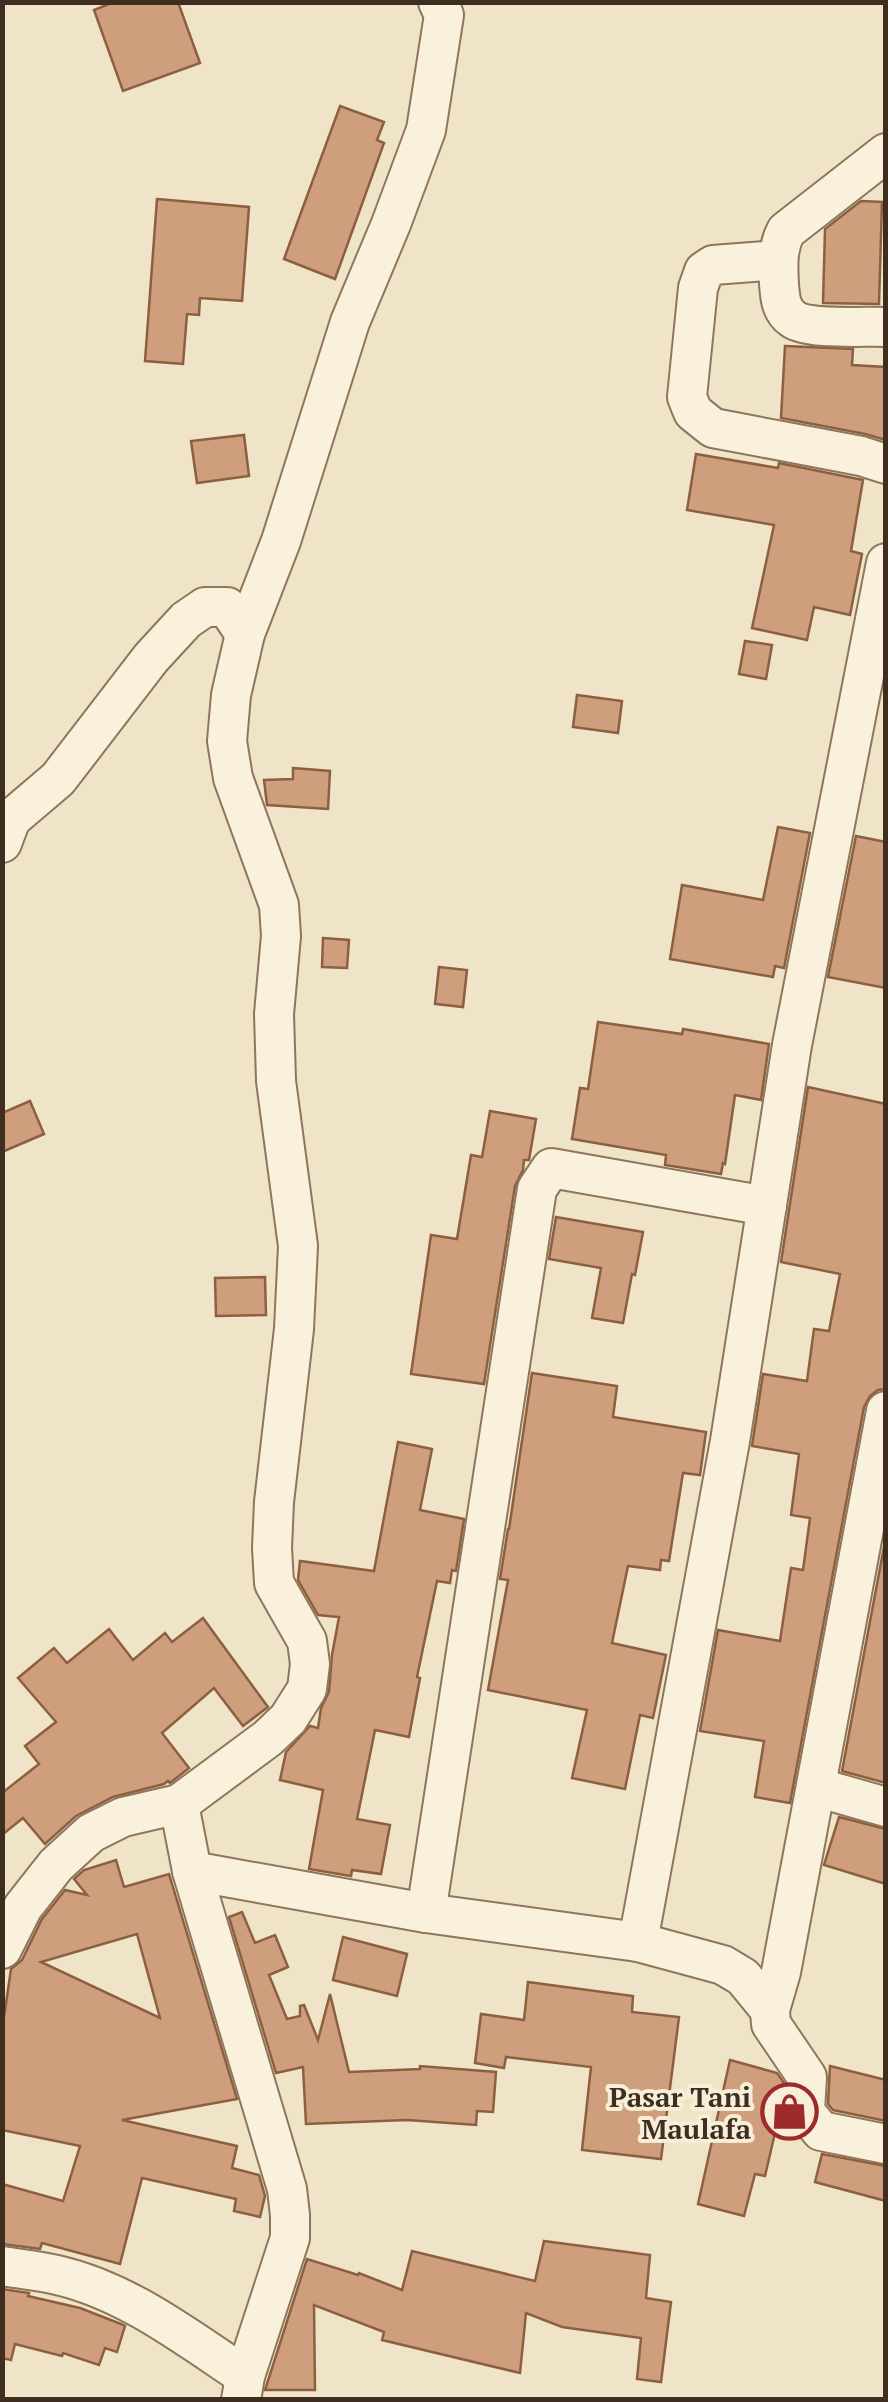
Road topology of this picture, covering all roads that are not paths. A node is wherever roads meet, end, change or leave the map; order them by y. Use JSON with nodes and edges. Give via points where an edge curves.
{"nodes":[{"id":1,"x":438,"y":2,"type":"edge"},
{"id":2,"x":886,"y":153,"type":"edge"},
{"id":3,"x":778,"y":260,"type":"junction"},
{"id":4,"x":886,"y":327,"type":"edge"},
{"id":5,"x":886,"y":464,"type":"edge"},
{"id":6,"x":886,"y":563,"type":"edge"},
{"id":7,"x":246,"y":634,"type":"junction"},
{"id":8,"x":2,"y":843,"type":"edge"},
{"id":9,"x":767,"y":1206,"type":"junction"},
{"id":10,"x":886,"y":1411,"type":"edge"},
{"id":11,"x":816,"y":1787,"type":"junction"},
{"id":12,"x":179,"y":1804,"type":"junction"},
{"id":13,"x":886,"y":1807,"type":"edge"},
{"id":14,"x":192,"y":1871,"type":"junction"},
{"id":15,"x":426,"y":1913,"type":"junction"},
{"id":16,"x":638,"y":1942,"type":"junction"},
{"id":17,"x":2,"y":1949,"type":"edge"},
{"id":18,"x":770,"y":2010,"type":"junction"},
{"id":19,"x":886,"y":2144,"type":"edge"},
{"id":20,"x":2,"y":2266,"type":"edge"},
{"id":21,"x":243,"y":2388,"type":"edge"}],
"edges":[{"from":1,"to":7,"type":"street","via":[[444,16],[426,130],[350,322]]},
{"from":2,"to":3,"type":"street","via":[[786,231]]},
{"from":3,"to":4,"type":"street","via":[[780,301],[794,321]]},
{"from":3,"to":5,"type":"street","via":[[713,265],[704,272],[687,397],[693,412],[713,428]]},
{"from":6,"to":9,"type":"street"},
{"from":7,"to":8,"type":"street","via":[[227,608],[205,607],[186,620],[58,780],[11,818]]},
{"from":7,"to":12,"type":"street","via":[[227,740],[279,906],[276,1081],[298,1246],[274,1502],[274,1583],[307,1641],[310,1664],[307,1689],[288,1720]]},
{"from":9,"to":15,"type":"street","via":[[551,1168],[536,1189]]},
{"from":9,"to":16,"type":"street"},
{"from":10,"to":11,"type":"street"},
{"from":11,"to":13,"type":"street"},
{"from":11,"to":18,"type":"street"},
{"from":12,"to":14,"type":"street"},
{"from":12,"to":17,"type":"street","via":[[91,1832],[23,1907]]},
{"from":14,"to":15,"type":"street"},
{"from":14,"to":21,"type":"street","via":[[290,2215],[290,2238]]},
{"from":15,"to":16,"type":"street"},
{"from":16,"to":18,"type":"street","via":[[723,1966],[743,1977]]},
{"from":18,"to":19,"type":"street","via":[[770,2024],[807,2077],[806,2112],[813,2123],[821,2132]]},
{"from":20,"to":21,"type":"street","via":[[58,2275],[122,2298],[172,2327]]}]}
